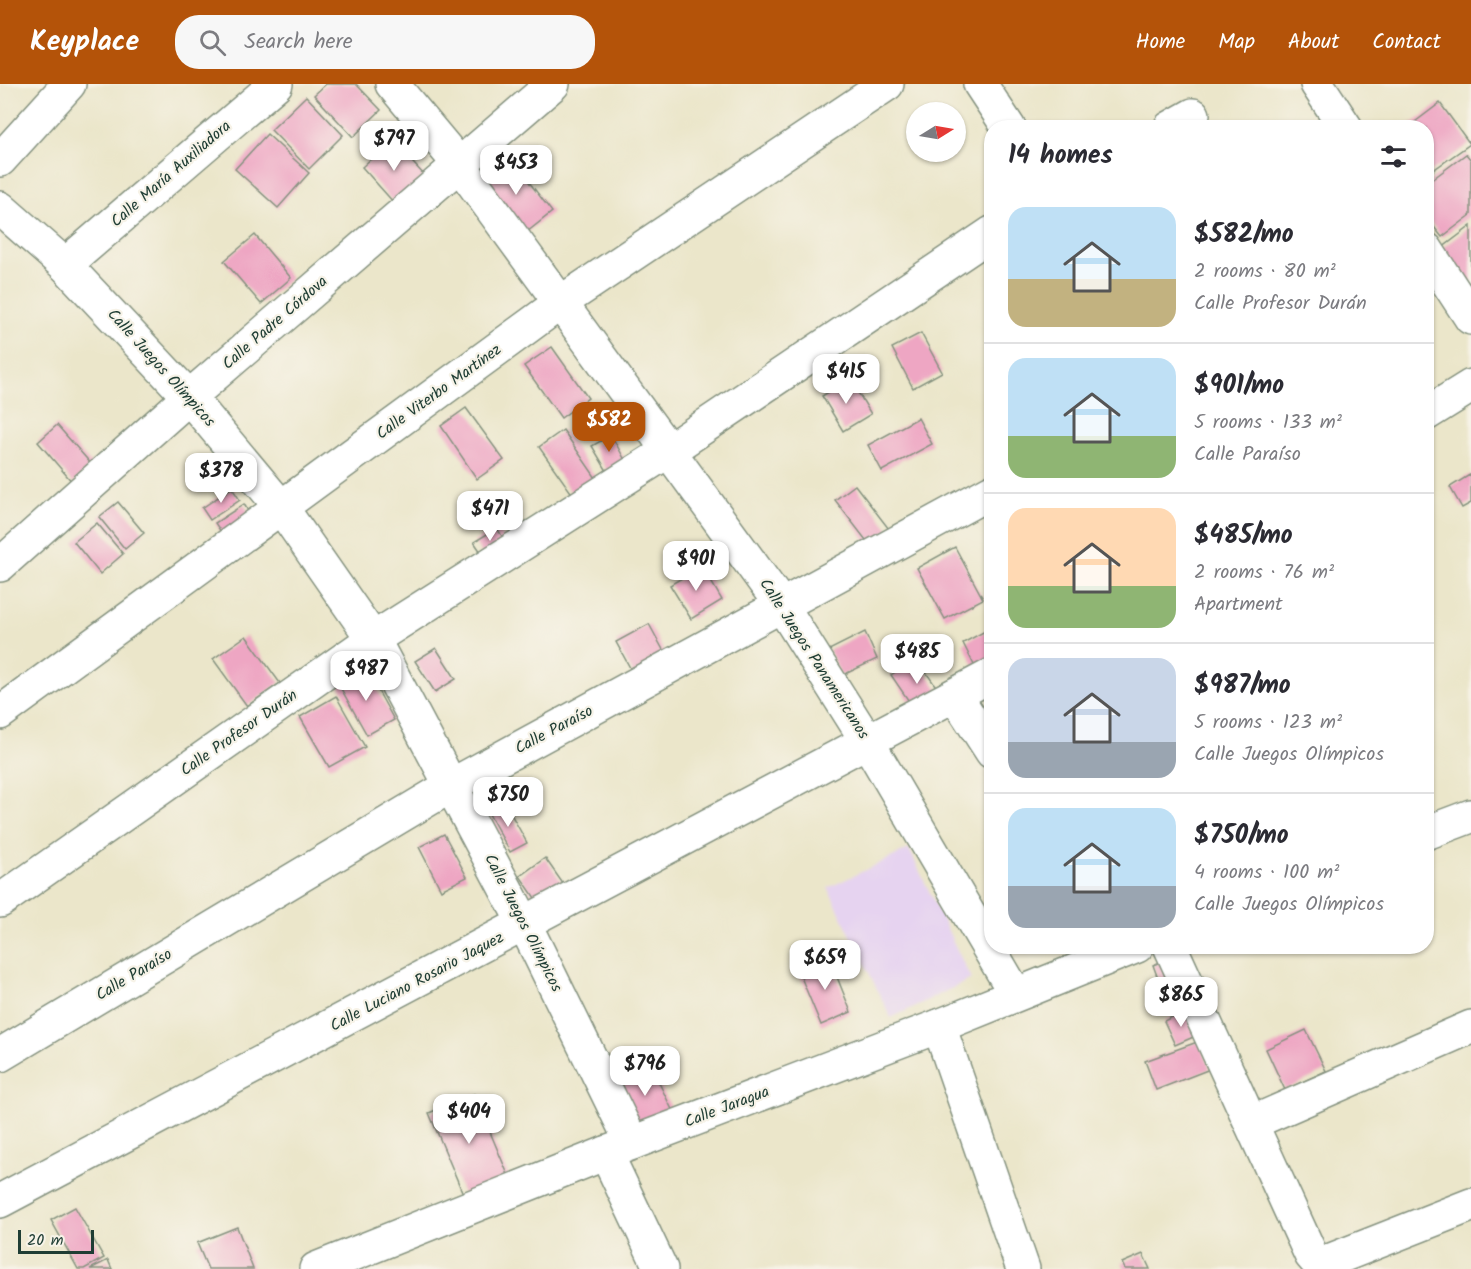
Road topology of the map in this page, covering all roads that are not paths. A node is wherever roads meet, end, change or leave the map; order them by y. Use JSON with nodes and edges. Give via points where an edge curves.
{"nodes":[{"id":1,"x":69,"y":84,"type":"edge"},
{"id":2,"x":276,"y":84,"type":"edge"},
{"id":3,"x":392,"y":84,"type":"edge"},
{"id":4,"x":553,"y":84,"type":"edge"},
{"id":5,"x":887,"y":84,"type":"edge"},
{"id":6,"x":981,"y":84,"type":"edge"},
{"id":7,"x":1317,"y":84,"type":"edge"},
{"id":8,"x":1004,"y":120,"type":"edge"},
{"id":9,"x":1341,"y":120,"type":"edge"},
{"id":10,"x":0,"y":160,"type":"edge"},
{"id":11,"x":459,"y":164,"type":"junction"},
{"id":12,"x":0,"y":208,"type":"edge"},
{"id":13,"x":984,"y":237,"type":"edge"},
{"id":14,"x":1434,"y":261,"type":"edge"},
{"id":15,"x":65,"y":265,"type":"junction"},
{"id":16,"x":560,"y":303,"type":"junction"},
{"id":17,"x":1471,"y":318,"type":"edge"},
{"id":18,"x":1471,"y":386,"type":"edge"},
{"id":19,"x":189,"y":397,"type":"junction"},
{"id":20,"x":1434,"y":409,"type":"edge"},
{"id":21,"x":668,"y":451,"type":"junction"},
{"id":22,"x":984,"y":495,"type":"edge"},
{"id":23,"x":281,"y":507,"type":"junction"},
{"id":24,"x":0,"y":565,"type":"edge"},
{"id":25,"x":782,"y":606,"type":"junction"},
{"id":26,"x":373,"y":639,"type":"junction"},
{"id":27,"x":984,"y":679,"type":"edge"},
{"id":28,"x":955,"y":695,"type":"junction"},
{"id":29,"x":0,"y":713,"type":"edge"},
{"id":30,"x":984,"y":740,"type":"edge"},
{"id":31,"x":867,"y":741,"type":"junction"},
{"id":32,"x":452,"y":785,"type":"junction"},
{"id":33,"x":1471,"y":816,"type":"edge"},
{"id":34,"x":1434,"y":830,"type":"edge"},
{"id":35,"x":0,"y":901,"type":"edge"},
{"id":36,"x":525,"y":925,"type":"junction"},
{"id":37,"x":984,"y":940,"type":"edge"},
{"id":38,"x":992,"y":954,"type":"edge"},
{"id":39,"x":1116,"y":954,"type":"edge"},
{"id":40,"x":1174,"y":954,"type":"edge"},
{"id":41,"x":1015,"y":993,"type":"junction"},
{"id":42,"x":939,"y":1026,"type":"junction"},
{"id":43,"x":1471,"y":1027,"type":"edge"},
{"id":44,"x":0,"y":1055,"type":"edge"},
{"id":45,"x":1251,"y":1123,"type":"junction"},
{"id":46,"x":619,"y":1148,"type":"junction"},
{"id":47,"x":0,"y":1201,"type":"edge"},
{"id":48,"x":1471,"y":1205,"type":"edge"},
{"id":49,"x":316,"y":1269,"type":"edge"},
{"id":50,"x":661,"y":1269,"type":"edge"},
{"id":51,"x":1023,"y":1269,"type":"edge"}],
"edges":[{"from":1,"to":10,"type":"street"},
{"from":2,"to":15,"type":"street","name":"Calle María Auxiliadora"},
{"from":3,"to":11,"type":"street","name":"Calle Juegos Panamericanos"},
{"from":4,"to":11,"type":"street","name":"Calle Padre Córdova"},
{"from":5,"to":16,"type":"street","name":"Calle Viterbo Martínez"},
{"from":6,"to":8,"type":"street"},
{"from":7,"to":9,"type":"street"},
{"from":11,"to":16,"type":"street","name":"Calle Juegos Panamericanos"},
{"from":11,"to":19,"type":"street","name":"Calle Padre Córdova"},
{"from":12,"to":15,"type":"street","name":"Calle Juegos Olímpicos"},
{"from":13,"to":21,"type":"street","name":"Calle Profesor Durán"},
{"from":14,"to":17,"type":"street"},
{"from":15,"to":19,"type":"street","name":"Calle Juegos Olímpicos"},
{"from":16,"to":21,"type":"street","name":"Calle Juegos Panamericanos"},
{"from":16,"to":23,"type":"street","name":"Calle Viterbo Martínez"},
{"from":18,"to":20,"type":"street"},
{"from":19,"to":23,"type":"street","name":"Calle Juegos Olímpicos"},
{"from":19,"to":24,"type":"street","name":"Calle Padre Córdova"},
{"from":21,"to":25,"type":"street","name":"Calle Juegos Panamericanos"},
{"from":21,"to":26,"type":"street","name":"Calle Profesor Durán"},
{"from":22,"to":25,"type":"street","name":"Calle Paraíso"},
{"from":23,"to":26,"type":"street","name":"Calle Juegos Olímpicos"},
{"from":23,"to":29,"type":"street","name":"Calle Viterbo Martínez"},
{"from":25,"to":31,"type":"street","name":"Calle Juegos Panamericanos"},
{"from":25,"to":32,"type":"street","name":"Calle Paraíso"},
{"from":26,"to":32,"type":"street","name":"Calle Juegos Olímpicos"},
{"from":26,"to":35,"type":"street","name":"Calle Profesor Durán"},
{"from":27,"to":28,"type":"street","name":"Calle Luciano Rosario Jaquez"},
{"from":28,"to":30,"type":"street"},
{"from":28,"to":31,"type":"street","name":"Calle Luciano Rosario Jaquez"},
{"from":31,"to":36,"type":"street","name":"Calle Luciano Rosario Jaquez"},
{"from":31,"to":37,"type":"street","name":"Calle Juegos Panamericanos"},
{"from":32,"to":36,"type":"street","name":"Calle Juegos Olímpicos"},
{"from":32,"to":44,"type":"street","name":"Calle Paraíso"},
{"from":33,"to":34,"type":"street"},
{"from":36,"to":46,"type":"street","name":"Calle Juegos Olímpicos"},
{"from":36,"to":47,"type":"street","name":"Calle Luciano Rosario Jaquez"},
{"from":38,"to":41,"type":"street","name":"Calle Juegos Panamericanos"},
{"from":39,"to":41,"type":"street","name":"Calle Jaragua"},
{"from":40,"to":45,"type":"street"},
{"from":41,"to":42,"type":"street","name":"Calle Jaragua"},
{"from":42,"to":46,"type":"street","name":"Calle Jaragua"},
{"from":42,"to":51,"type":"street"},
{"from":43,"to":45,"type":"street"},
{"from":45,"to":48,"type":"street","via":[[1317,1262],[1326,1262]]},
{"from":46,"to":49,"type":"street","name":"Calle Jaragua"},
{"from":46,"to":50,"type":"street","name":"Calle Juegos Olímpicos"}]}
